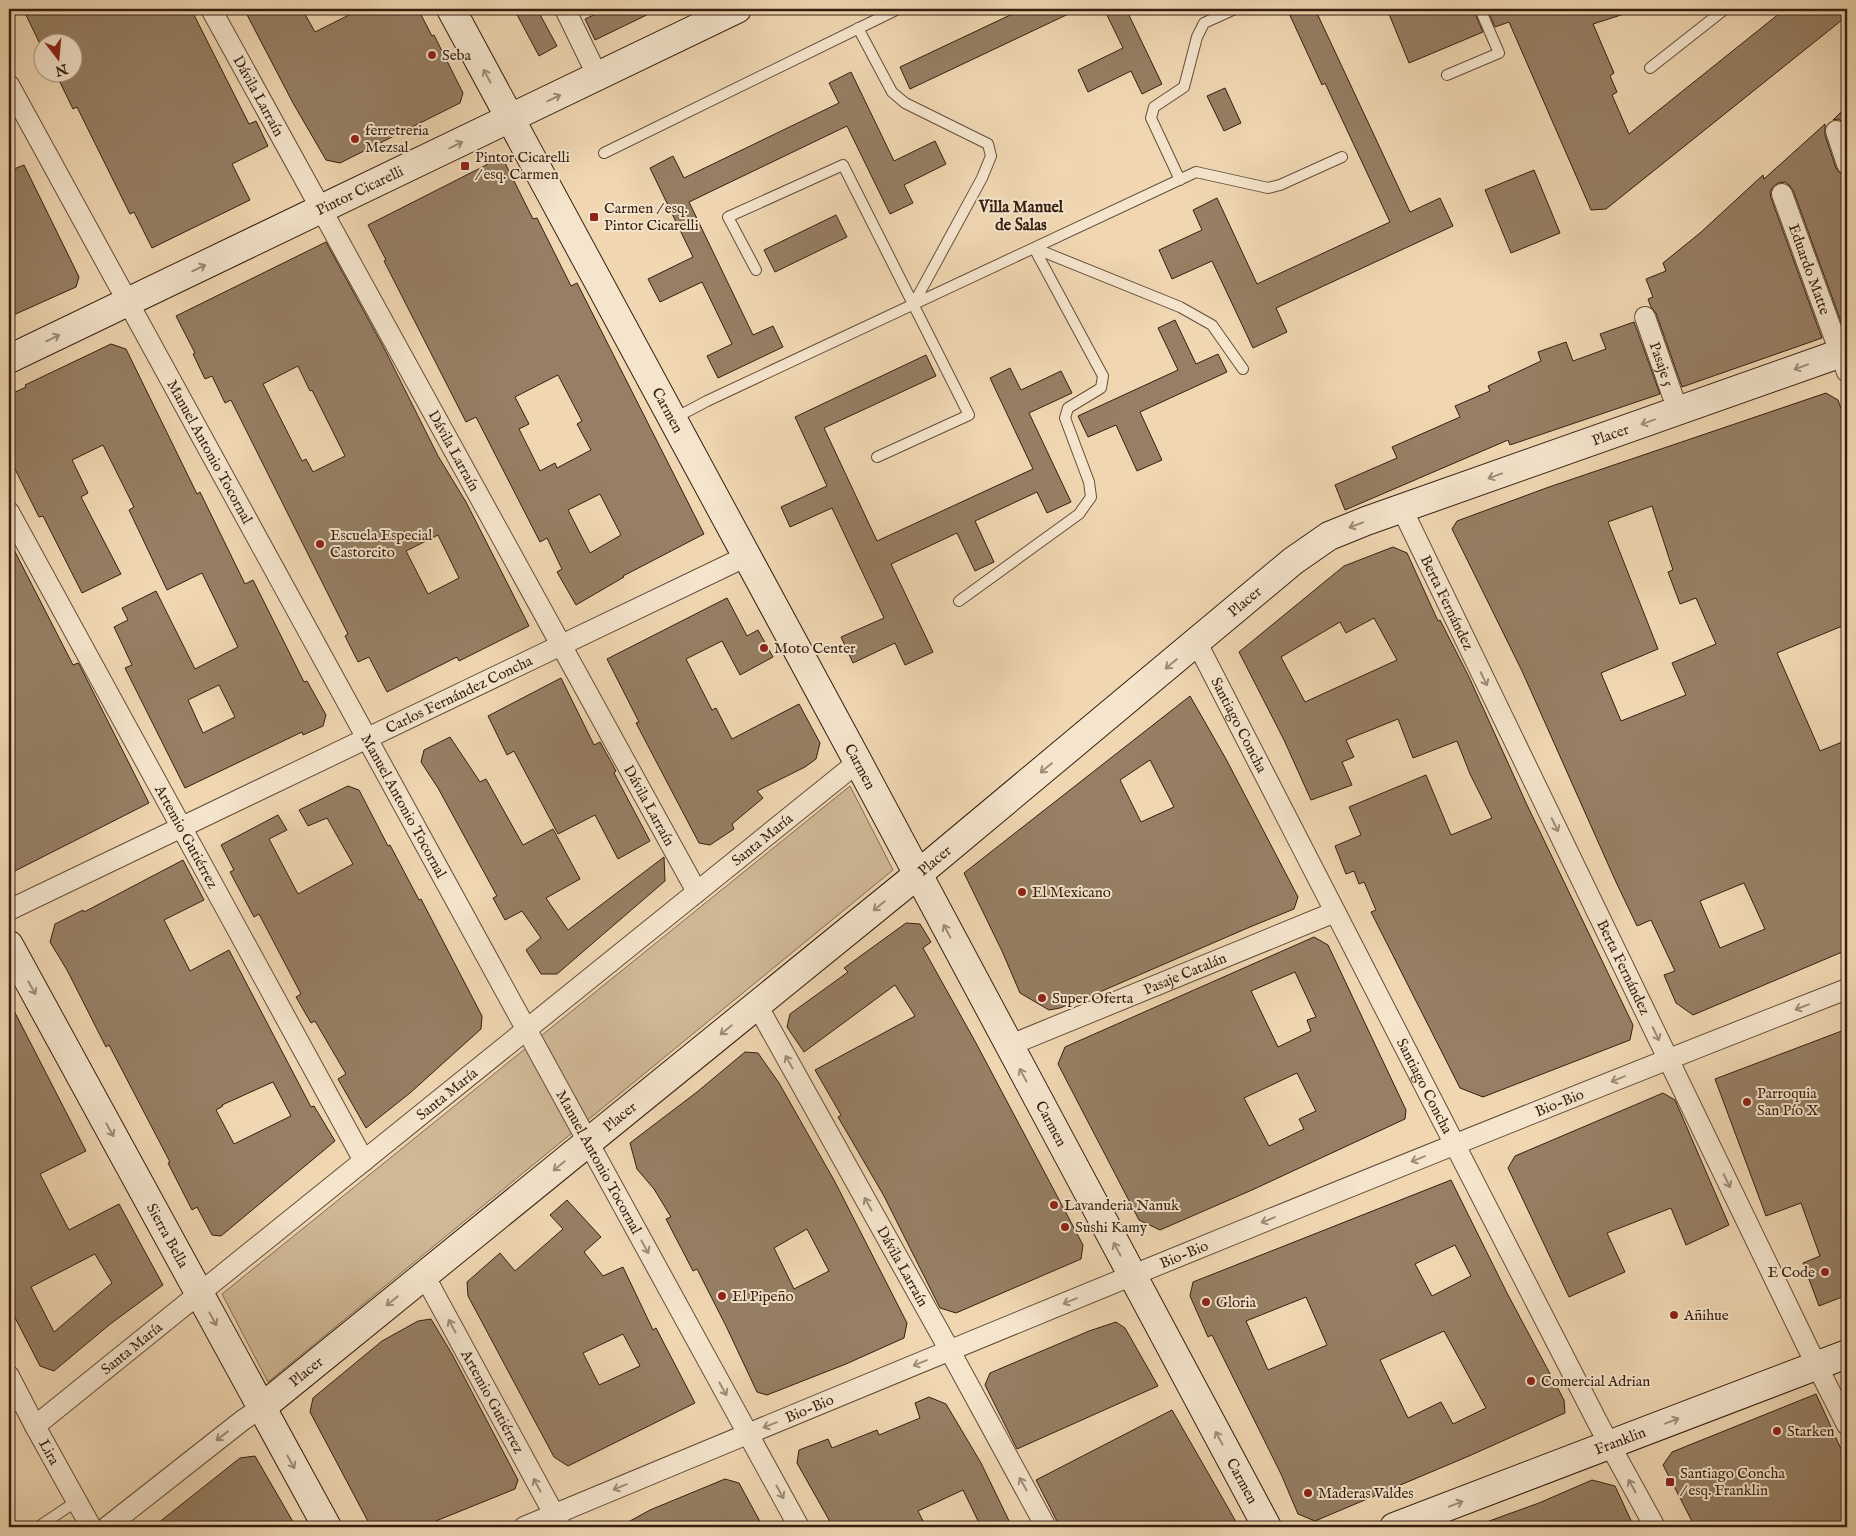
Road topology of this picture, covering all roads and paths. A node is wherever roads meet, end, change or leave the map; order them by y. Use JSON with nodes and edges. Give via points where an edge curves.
{"nodes":[{"id":1,"x":211,"y":9,"type":"edge"},
{"id":2,"x":451,"y":9,"type":"edge"},
{"id":3,"x":565,"y":9,"type":"edge"},
{"id":4,"x":738,"y":9,"type":"edge"},
{"id":5,"x":898,"y":9,"type":"edge"},
{"id":6,"x":1235,"y":9,"type":"edge"},
{"id":7,"x":1480,"y":9,"type":"edge"},
{"id":8,"x":1725,"y":9,"type":"edge"},
{"id":9,"x":858,"y":28,"type":"junction"},
{"id":10,"x":1650,"y":68,"type":"dead end"},
{"id":11,"x":1447,"y":75,"type":"dead end"},
{"id":12,"x":598,"y":77,"type":"junction"},
{"id":13,"x":9,"y":85,"type":"edge"},
{"id":14,"x":510,"y":119,"type":"junction"},
{"id":15,"x":1836,"y":131,"type":"dead end"},
{"id":16,"x":604,"y":153,"type":"dead end"},
{"id":17,"x":1342,"y":157,"type":"dead end"},
{"id":18,"x":1847,"y":164,"type":"edge"},
{"id":19,"x":1180,"y":180,"type":"junction"},
{"id":20,"x":1782,"y":194,"type":"dead end"},
{"id":21,"x":322,"y":209,"type":"junction"},
{"id":22,"x":1034,"y":248,"type":"junction"},
{"id":23,"x":756,"y":270,"type":"dead end"},
{"id":24,"x":127,"y":302,"type":"junction"},
{"id":25,"x":913,"y":305,"type":"junction"},
{"id":26,"x":1645,"y":317,"type":"dead end"},
{"id":27,"x":9,"y":359,"type":"edge"},
{"id":28,"x":1845,"y":359,"type":"edge"},
{"id":29,"x":1243,"y":369,"type":"dead end"},
{"id":30,"x":1678,"y":411,"type":"junction"},
{"id":31,"x":672,"y":420,"type":"junction"},
{"id":32,"x":877,"y":457,"type":"dead end"},
{"id":33,"x":1402,"y":509,"type":"junction"},
{"id":34,"x":9,"y":512,"type":"edge"},
{"id":35,"x":747,"y":556,"type":"junction"},
{"id":36,"x":959,"y":602,"type":"dead end"},
{"id":37,"x":1197,"y":643,"type":"junction"},
{"id":38,"x":562,"y":645,"type":"junction"},
{"id":39,"x":366,"y":738,"type":"junction"},
{"id":40,"x":858,"y":762,"type":"junction"},
{"id":41,"x":182,"y":827,"type":"junction"},
{"id":42,"x":917,"y":875,"type":"junction"},
{"id":43,"x":697,"y":892,"type":"junction"},
{"id":44,"x":9,"y":910,"type":"edge"},
{"id":45,"x":1335,"y":912,"type":"junction"},
{"id":46,"x":9,"y":945,"type":"edge"},
{"id":47,"x":1847,"y":989,"type":"edge"},
{"id":48,"x":757,"y":1005,"type":"junction"},
{"id":49,"x":525,"y":1030,"type":"junction"},
{"id":50,"x":1008,"y":1046,"type":"junction"},
{"id":51,"x":1668,"y":1059,"type":"junction"},
{"id":52,"x":587,"y":1143,"type":"junction"},
{"id":53,"x":1454,"y":1144,"type":"junction"},
{"id":54,"x":364,"y":1161,"type":"junction"},
{"id":55,"x":424,"y":1275,"type":"junction"},
{"id":56,"x":1131,"y":1275,"type":"junction"},
{"id":57,"x":199,"y":1294,"type":"junction"},
{"id":58,"x":950,"y":1351,"type":"junction"},
{"id":59,"x":1847,"y":1354,"type":"edge"},
{"id":60,"x":1817,"y":1366,"type":"junction"},
{"id":61,"x":9,"y":1376,"type":"edge"},
{"id":62,"x":15,"y":1405,"type":"edge"},
{"id":63,"x":261,"y":1408,"type":"junction"},
{"id":64,"x":1847,"y":1425,"type":"edge"},
{"id":65,"x":35,"y":1426,"type":"junction"},
{"id":66,"x":748,"y":1434,"type":"junction"},
{"id":67,"x":1610,"y":1445,"type":"junction"},
{"id":68,"x":77,"y":1501,"type":"junction"},
{"id":69,"x":557,"y":1521,"type":"edge"},
{"id":70,"x":38,"y":1527,"type":"edge"},
{"id":71,"x":91,"y":1527,"type":"edge"},
{"id":72,"x":107,"y":1527,"type":"edge"},
{"id":73,"x":327,"y":1527,"type":"edge"},
{"id":74,"x":524,"y":1527,"type":"edge"},
{"id":75,"x":799,"y":1527,"type":"edge"},
{"id":76,"x":1046,"y":1527,"type":"edge"},
{"id":77,"x":1266,"y":1527,"type":"edge"},
{"id":78,"x":1394,"y":1527,"type":"edge"},
{"id":79,"x":1655,"y":1527,"type":"edge"}],
"edges":[{"from":1,"to":21,"type":"street","name":"Dávila Larraín"},
{"from":14,"to":2,"type":"main road","name":"Carmen","one_way":true},
{"from":3,"to":12,"type":"street"},
{"from":4,"to":12,"type":"main road","name":"Pintor Cicarelli"},
{"from":5,"to":9,"type":"lane"},
{"from":6,"to":19,"type":"lane","via":[[1204,23],[1197,37],[1184,87],[1154,107],[1151,118]]},
{"from":7,"to":11,"type":"lane","via":[[1499,53]]},
{"from":8,"to":10,"type":"lane"},
{"from":9,"to":16,"type":"lane"},
{"from":9,"to":25,"type":"lane","via":[[892,92],[905,103],[988,144],[991,156]]},
{"from":14,"to":12,"type":"main road","name":"Pintor Cicarelli","one_way":true},
{"from":13,"to":24,"type":"street","name":"Manuel Antonio Tocornal"},
{"from":21,"to":14,"type":"main road","name":"Pintor Cicarelli","one_way":true},
{"from":14,"to":31,"type":"main road","name":"Carmen"},
{"from":15,"to":18,"type":"street"},
{"from":17,"to":19,"type":"lane","via":[[1268,188],[1196,172]]},
{"from":19,"to":22,"type":"lane"},
{"from":20,"to":28,"type":"street","name":"Eduardo Matte"},
{"from":24,"to":21,"type":"main road","name":"Pintor Cicarelli","one_way":true},
{"from":21,"to":38,"type":"street","name":"Dávila Larraín"},
{"from":22,"to":25,"type":"lane"},
{"from":22,"to":29,"type":"lane","via":[[1180,307],[1212,325]]},
{"from":22,"to":36,"type":"lane","via":[[1103,376],[1101,388],[1068,408],[1065,418],[1089,482],[1091,497],[1079,514]]},
{"from":23,"to":25,"type":"lane","via":[[728,217],[843,165]]},
{"from":27,"to":24,"type":"main road","name":"Pintor Cicarelli","one_way":true},
{"from":24,"to":39,"type":"street","name":"Manuel Antonio Tocornal"},
{"from":25,"to":31,"type":"lane"},
{"from":25,"to":32,"type":"lane","via":[[969,415]]},
{"from":26,"to":30,"type":"street","name":"Pasaje 5"},
{"from":28,"to":30,"type":"main road","name":"Placer","one_way":true},
{"from":30,"to":33,"type":"main road","name":"Placer","one_way":true},
{"from":31,"to":35,"type":"main road","name":"Carmen"},
{"from":33,"to":37,"type":"main road","name":"Placer","one_way":true,"via":[[1329,536],[1293,561]]},
{"from":33,"to":51,"type":"street","name":"Berta Fernández","one_way":true},
{"from":34,"to":41,"type":"street","name":"Artemio Gutiérrez"},
{"from":35,"to":38,"type":"street","name":"Carlos Fernández Concha"},
{"from":35,"to":40,"type":"main road","name":"Carmen"},
{"from":37,"to":42,"type":"main road","name":"Placer","one_way":true},
{"from":37,"to":45,"type":"street","name":"Santiago Concha"},
{"from":38,"to":39,"type":"street","name":"Carlos Fernández Concha"},
{"from":38,"to":43,"type":"street","name":"Dávila Larraín"},
{"from":39,"to":41,"type":"street","name":"Carlos Fernández Concha"},
{"from":39,"to":49,"type":"street","name":"Manuel Antonio Tocornal"},
{"from":40,"to":42,"type":"main road","name":"Carmen"},
{"from":40,"to":43,"type":"street","name":"Santa María"},
{"from":41,"to":44,"type":"street","name":"Carlos Fernández Concha"},
{"from":41,"to":54,"type":"street","name":"Artemio Gutiérrez"},
{"from":42,"to":48,"type":"main road","name":"Placer","one_way":true},
{"from":50,"to":42,"type":"main road","name":"Carmen","one_way":true},
{"from":43,"to":49,"type":"street","name":"Santa María"},
{"from":45,"to":50,"type":"street","name":"Pasaje Catalán"},
{"from":45,"to":53,"type":"street","name":"Santiago Concha"},
{"from":46,"to":57,"type":"main road","name":"Sierra Bella","one_way":true},
{"from":47,"to":51,"type":"street","name":"Bio-Bio","one_way":true},
{"from":48,"to":52,"type":"main road","name":"Placer","one_way":true},
{"from":58,"to":48,"type":"street","name":"Dávila Larraín","one_way":true},
{"from":49,"to":52,"type":"street","name":"Manuel Antonio Tocornal"},
{"from":49,"to":54,"type":"street","name":"Santa María"},
{"from":56,"to":50,"type":"main road","name":"Carmen","one_way":true},
{"from":51,"to":53,"type":"street","name":"Bio-Bio","one_way":true},
{"from":51,"to":60,"type":"street","name":"Berta Fernández","one_way":true},
{"from":52,"to":55,"type":"main road","name":"Placer","one_way":true},
{"from":52,"to":66,"type":"street","name":"Manuel Antonio Tocornal","one_way":true},
{"from":53,"to":56,"type":"street","name":"Bio-Bio","one_way":true},
{"from":53,"to":67,"type":"street","name":"Santiago Concha"},
{"from":54,"to":57,"type":"street","name":"Santa María"},
{"from":55,"to":63,"type":"main road","name":"Placer","one_way":true},
{"from":69,"to":55,"type":"street","name":"Artemio Gutiérrez","one_way":true},
{"from":56,"to":58,"type":"street","name":"Bio-Bio","one_way":true},
{"from":77,"to":56,"type":"main road","name":"Carmen","one_way":true},
{"from":57,"to":63,"type":"main road","name":"Sierra Bella","one_way":true},
{"from":57,"to":65,"type":"street","name":"Santa María"},
{"from":58,"to":66,"type":"street","name":"Bio-Bio","one_way":true},
{"from":76,"to":58,"type":"street","name":"Dávila Larraín","one_way":true},
{"from":59,"to":60,"type":"main road","name":"Franklin"},
{"from":60,"to":64,"type":"street","name":"Berta Fernández"},
{"from":67,"to":60,"type":"main road","name":"Franklin","one_way":true},
{"from":61,"to":62,"type":"street","name":"Lira"},
{"from":62,"to":65,"type":"street","name":"Lira"},
{"from":63,"to":72,"type":"street","name":"Placer","one_way":true},
{"from":63,"to":73,"type":"main road","name":"Sierra Bella","one_way":true},
{"from":65,"to":68,"type":"street","name":"Lira"},
{"from":66,"to":69,"type":"street","name":"Bio-Bio","one_way":true},
{"from":66,"to":75,"type":"street","name":"Manuel Antonio Tocornal","one_way":true},
{"from":78,"to":67,"type":"main road","name":"Franklin","one_way":true},
{"from":79,"to":67,"type":"street","name":"Santiago Concha","one_way":true},
{"from":68,"to":70,"type":"lane"},
{"from":68,"to":71,"type":"street","name":"Lira"},
{"from":69,"to":74,"type":"street","name":"Bio-Bio"}]}
